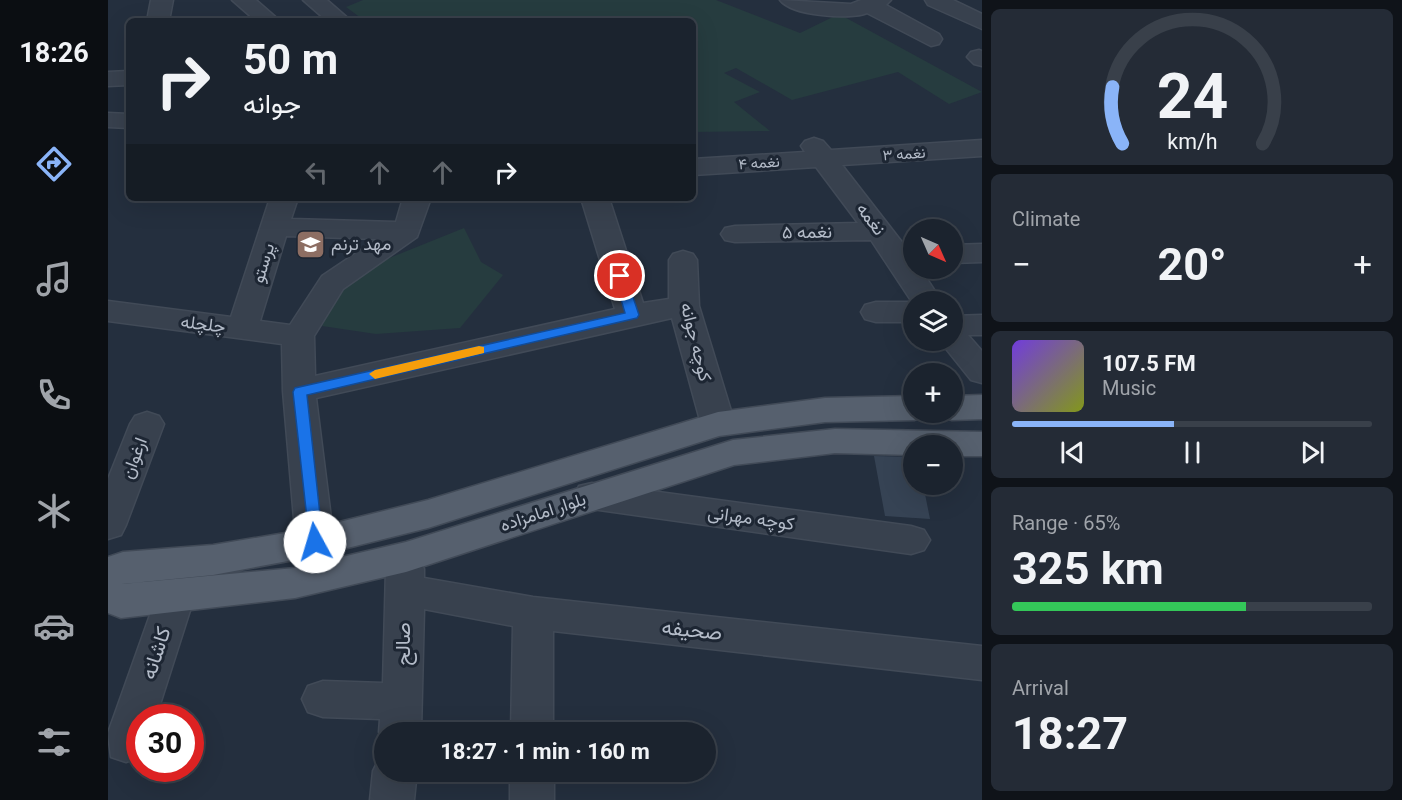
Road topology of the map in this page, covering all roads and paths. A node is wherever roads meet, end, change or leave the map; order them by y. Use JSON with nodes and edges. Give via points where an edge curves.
{"nodes":[{"id":1,"x":162,"y":0,"type":"edge"},
{"id":2,"x":243,"y":0,"type":"edge"},
{"id":3,"x":315,"y":0,"type":"edge"},
{"id":4,"x":791,"y":0,"type":"edge"},
{"id":5,"x":936,"y":0,"type":"edge"},
{"id":6,"x":874,"y":2,"type":"edge"},
{"id":7,"x":159,"y":18,"type":"edge"},
{"id":8,"x":265,"y":18,"type":"edge"},
{"id":9,"x":336,"y":18,"type":"edge"},
{"id":10,"x":982,"y":22,"type":"edge"},
{"id":11,"x":931,"y":39,"type":"dead end"},
{"id":12,"x":126,"y":78,"type":"edge"},
{"id":13,"x":108,"y":79,"type":"edge"},
{"id":14,"x":108,"y":120,"type":"edge"},
{"id":15,"x":126,"y":121,"type":"edge"},
{"id":16,"x":982,"y":148,"type":"edge"},
{"id":17,"x":818,"y":149,"type":"junction"},
{"id":18,"x":696,"y":167,"type":"edge"},
{"id":19,"x":283,"y":201,"type":"edge"},
{"id":20,"x":416,"y":201,"type":"edge"},
{"id":21,"x":596,"y":201,"type":"edge"},
{"id":22,"x":274,"y":227,"type":"junction"},
{"id":23,"x":407,"y":231,"type":"junction"},
{"id":24,"x":879,"y":231,"type":"junction"},
{"id":25,"x":735,"y":234,"type":"dead end"},
{"id":26,"x":903,"y":252,"type":"edge"},
{"id":27,"x":982,"y":253,"type":"edge"},
{"id":28,"x":963,"y":254,"type":"edge"},
{"id":29,"x":683,"y":260,"type":"dead end"},
{"id":30,"x":684,"y":306,"type":"junction"},
{"id":31,"x":108,"y":311,"type":"edge"},
{"id":32,"x":876,"y":312,"type":"dead end"},
{"id":33,"x":903,"y":312,"type":"edge"},
{"id":34,"x":632,"y":315,"type":"junction"},
{"id":35,"x":982,"y":325,"type":"edge"},
{"id":36,"x":963,"y":326,"type":"edge"},
{"id":37,"x":242,"y":329,"type":"junction"},
{"id":38,"x":298,"y":336,"type":"junction"},
{"id":39,"x":963,"y":350,"type":"edge"},
{"id":40,"x":982,"y":372,"type":"edge"},
{"id":41,"x":299,"y":392,"type":"junction"},
{"id":42,"x":982,"y":407,"type":"edge"},
{"id":43,"x":903,"y":408,"type":"edge"},
{"id":44,"x":963,"y":408,"type":"edge"},
{"id":45,"x":147,"y":424,"type":"dead end"},
{"id":46,"x":718,"y":424,"type":"junction"},
{"id":47,"x":982,"y":444,"type":"edge"},
{"id":48,"x":592,"y":496,"type":"junction"},
{"id":49,"x":108,"y":525,"type":"edge"},
{"id":50,"x":911,"y":540,"type":"dead end"},
{"id":51,"x":315,"y":542,"type":"junction"},
{"id":52,"x":405,"y":573,"type":"junction"},
{"id":53,"x":108,"y":574,"type":"edge"},
{"id":54,"x":108,"y":595,"type":"edge"},
{"id":55,"x":175,"y":598,"type":"junction"},
{"id":56,"x":533,"y":613,"type":"junction"},
{"id":57,"x":982,"y":663,"type":"edge"},
{"id":58,"x":323,"y":699,"type":"dead end"},
{"id":59,"x":139,"y":704,"type":"edge"},
{"id":60,"x":401,"y":717,"type":"edge"},
{"id":61,"x":532,"y":722,"type":"edge"},
{"id":62,"x":394,"y":782,"type":"edge"},
{"id":63,"x":532,"y":782,"type":"edge"},
{"id":64,"x":392,"y":800,"type":"edge"},
{"id":65,"x":532,"y":800,"type":"edge"}],
"edges":[{"from":1,"to":7,"type":"street"},
{"from":2,"to":8,"type":"street"},
{"from":3,"to":9,"type":"street"},
{"from":4,"to":6,"type":"street","via":[[806,6],[853,11]]},
{"from":5,"to":10,"type":"street"},
{"from":6,"to":11,"type":"street"},
{"from":12,"to":13,"type":"street"},
{"from":14,"to":15,"type":"street"},
{"from":16,"to":17,"type":"street","name":"نغمه ۳"},
{"from":17,"to":18,"type":"street","name":"نغمه ۴"},
{"from":17,"to":24,"type":"street","name":"نغمه"},
{"from":19,"to":22,"type":"street","name":"پرستو"},
{"from":20,"to":23,"type":"street"},
{"from":21,"to":34,"type":"street"},
{"from":22,"to":23,"type":"street"},
{"from":22,"to":37,"type":"street","name":"پرستو"},
{"from":23,"to":38,"type":"street","via":[[332,283]]},
{"from":24,"to":25,"type":"street","name":"نغمه ۵"},
{"from":24,"to":26,"type":"street","name":"نغمه"},
{"from":27,"to":28,"type":"street"},
{"from":29,"to":30,"type":"street","name":"کوچه جوانه"},
{"from":30,"to":34,"type":"street"},
{"from":30,"to":46,"type":"street","name":"کوچه جوانه"},
{"from":31,"to":37,"type":"street","name":"چلچله"},
{"from":32,"to":33,"type":"street"},
{"from":34,"to":41,"type":"street"},
{"from":35,"to":36,"type":"street"},
{"from":37,"to":38,"type":"street","name":"چلچله"},
{"from":38,"to":41,"type":"street"},
{"from":39,"to":40,"type":"street"},
{"from":41,"to":51,"type":"street"},
{"from":42,"to":44,"type":"main road"},
{"from":43,"to":46,"type":"main road","name":"بلوار امامزاده","via":[[825,410]]},
{"from":45,"to":49,"type":"street","name":"ارغوان"},
{"from":46,"to":51,"type":"main road","name":"بلوار امامزاده","via":[[428,514]]},
{"from":47,"to":48,"type":"main road","name":"بلوار امامزاده","via":[[835,441],[733,453]]},
{"from":48,"to":50,"type":"street","name":"کوچه مهرانی"},
{"from":48,"to":52,"type":"main road","name":"بلوار امامزاده"},
{"from":51,"to":53,"type":"main road","name":"بلوار امامزاده","via":[[213,560],[123,567]]},
{"from":52,"to":55,"type":"main road","name":"بلوار امامزاده"},
{"from":52,"to":56,"type":"street","name":"صحیفه"},
{"from":52,"to":60,"type":"street","name":"صالح"},
{"from":54,"to":55,"type":"main road","name":"بلوار امامزاده","via":[[121,602]]},
{"from":55,"to":59,"type":"street","name":"کاشانه"},
{"from":56,"to":57,"type":"street","name":"صحیفه"},
{"from":56,"to":61,"type":"street"},
{"from":58,"to":60,"type":"street"},
{"from":62,"to":64,"type":"street"},
{"from":63,"to":65,"type":"street"}]}
